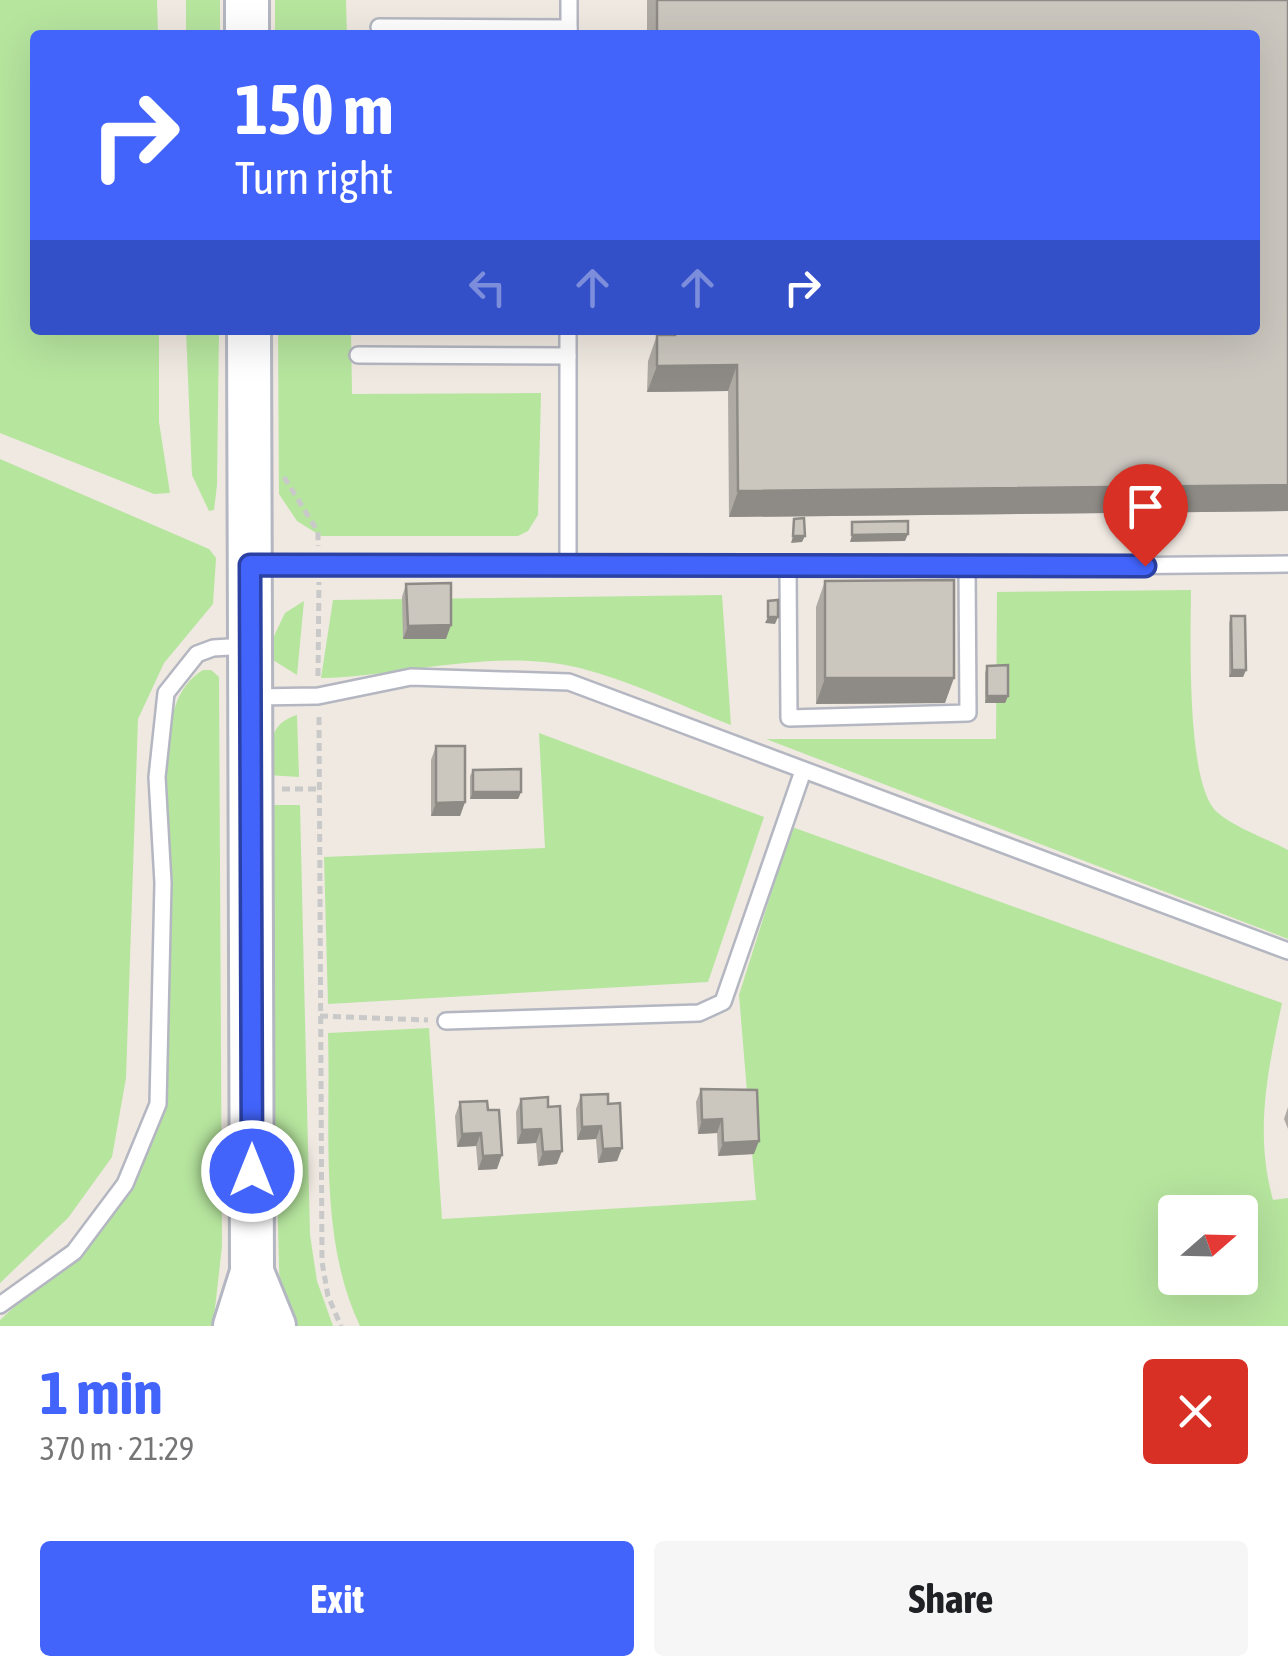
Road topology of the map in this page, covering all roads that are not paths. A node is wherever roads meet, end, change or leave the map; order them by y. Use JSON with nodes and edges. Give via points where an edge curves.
{"nodes":[{"id":1,"x":247,"y":0,"type":"edge"},
{"id":2,"x":569,"y":0,"type":"edge"},
{"id":3,"x":380,"y":27,"type":"dead end"},
{"id":4,"x":247,"y":30,"type":"edge"},
{"id":5,"x":493,"y":30,"type":"edge"},
{"id":6,"x":569,"y":30,"type":"edge"},
{"id":7,"x":248,"y":335,"type":"edge"},
{"id":8,"x":568,"y":335,"type":"edge"},
{"id":9,"x":358,"y":355,"type":"dead end"},
{"id":10,"x":568,"y":356,"type":"junction"},
{"id":11,"x":1288,"y":564,"type":"edge"},
{"id":12,"x":250,"y":565,"type":"junction"},
{"id":13,"x":568,"y":566,"type":"junction"},
{"id":14,"x":967,"y":567,"type":"junction"},
{"id":15,"x":788,"y":568,"type":"junction"},
{"id":16,"x":251,"y":646,"type":"junction"},
{"id":17,"x":251,"y":697,"type":"junction"},
{"id":18,"x":803,"y":771,"type":"junction"},
{"id":19,"x":1288,"y":951,"type":"edge"},
{"id":20,"x":446,"y":1021,"type":"road end"},
{"id":21,"x":252,"y":1272,"type":"junction"},
{"id":22,"x":0,"y":1305,"type":"edge"},
{"id":23,"x":234,"y":1326,"type":"edge"},
{"id":24,"x":274,"y":1326,"type":"edge"}],
"edges":[{"from":1,"to":4,"type":"street"},
{"from":2,"to":6,"type":"lane"},
{"from":3,"to":5,"type":"lane"},
{"from":7,"to":12,"type":"street"},
{"from":8,"to":10,"type":"lane"},
{"from":9,"to":10,"type":"lane"},
{"from":10,"to":13,"type":"lane"},
{"from":11,"to":14,"type":"lane"},
{"from":12,"to":13,"type":"lane"},
{"from":12,"to":16,"type":"street"},
{"from":13,"to":15,"type":"lane"},
{"from":14,"to":15,"type":"lane"},
{"from":14,"to":15,"type":"lane","via":[[968,713],[789,718]]},
{"from":16,"to":17,"type":"street"},
{"from":16,"to":22,"type":"lane","via":[[205,650],[166,693],[158,777],[158,1104],[125,1184],[74,1252]]},
{"from":17,"to":18,"type":"lane","via":[[318,696],[411,677],[569,682]]},
{"from":17,"to":21,"type":"street"},
{"from":18,"to":19,"type":"lane"},
{"from":18,"to":20,"type":"lane","via":[[723,1002],[699,1013]]},
{"from":21,"to":23,"type":"street"},
{"from":21,"to":24,"type":"street"}]}
